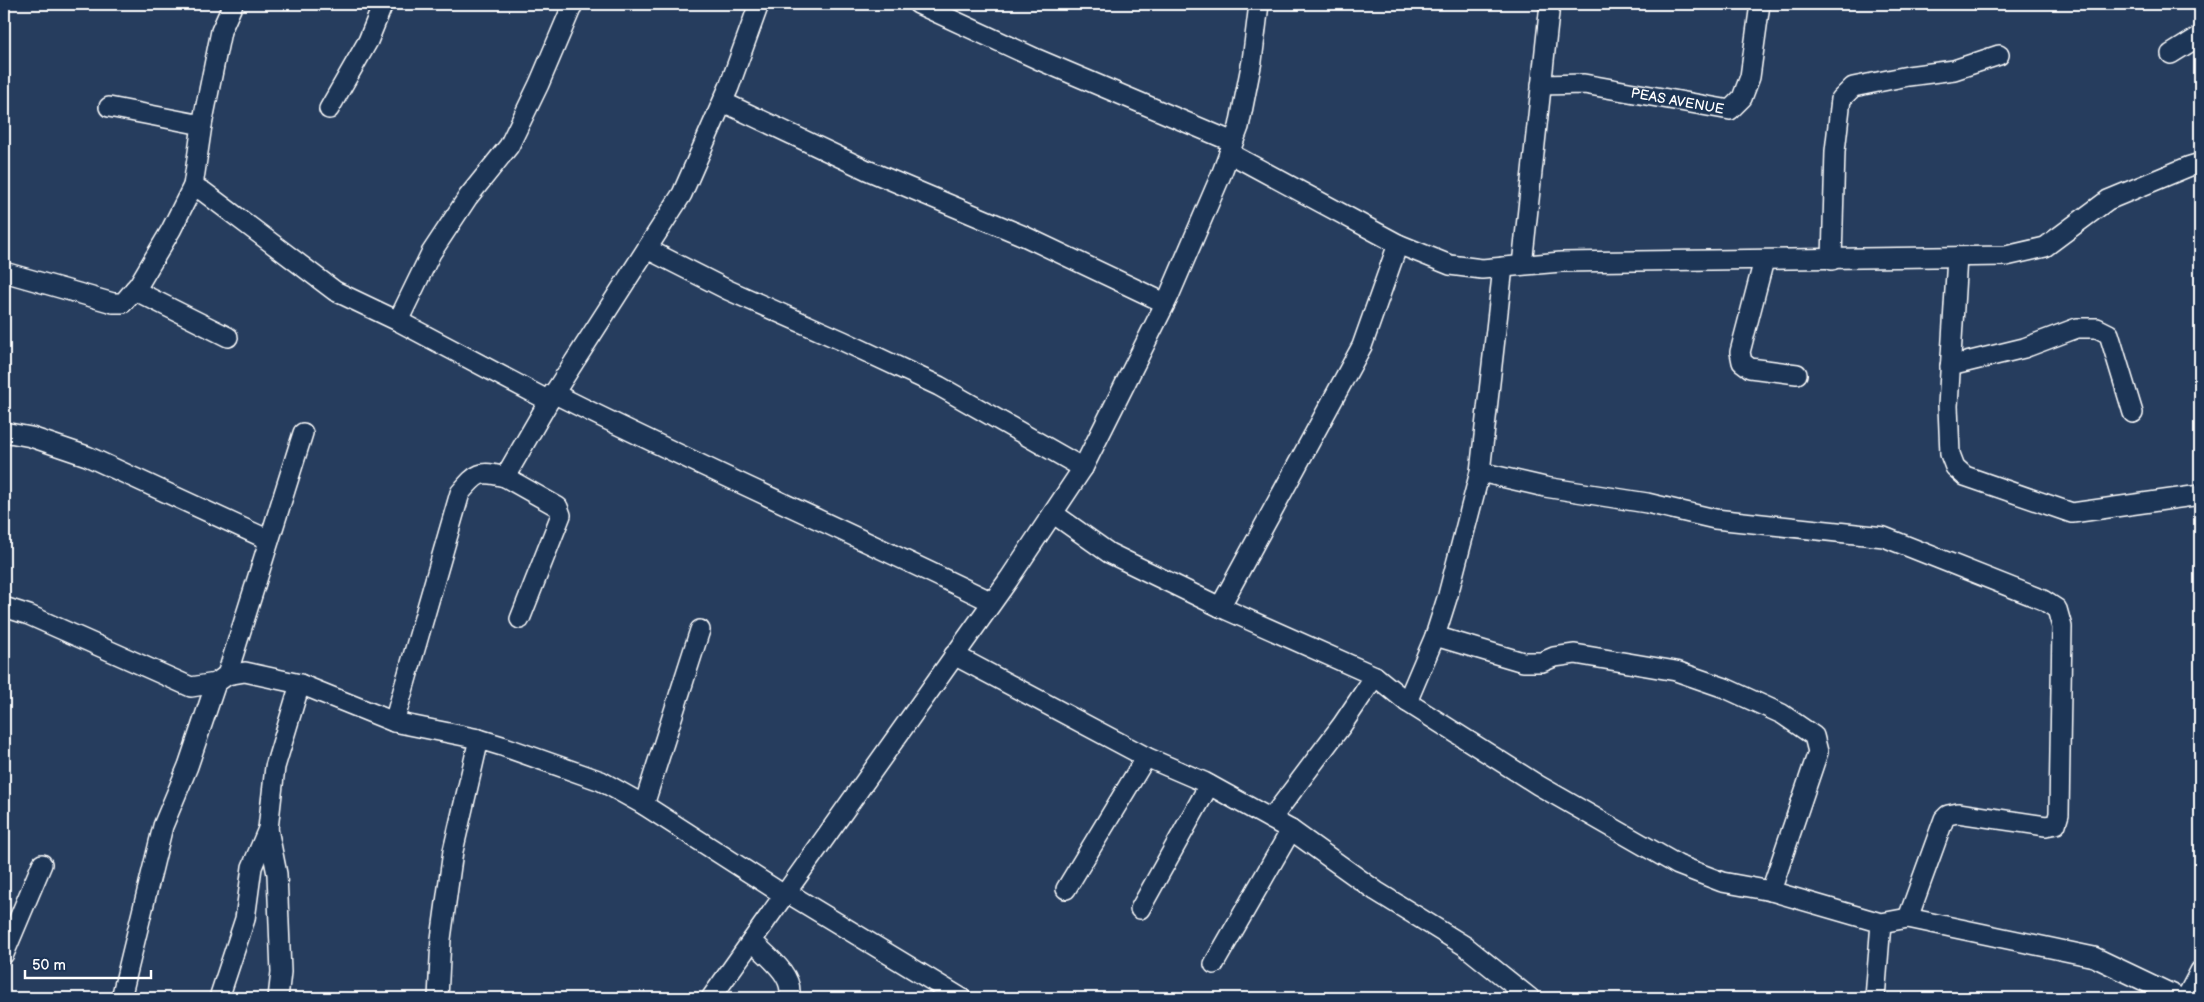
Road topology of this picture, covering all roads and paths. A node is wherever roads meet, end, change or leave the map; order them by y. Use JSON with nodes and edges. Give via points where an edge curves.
{"nodes":[{"id":1,"x":233,"y":4,"type":"edge"},
{"id":2,"x":383,"y":4,"type":"edge"},
{"id":3,"x":573,"y":4,"type":"edge"},
{"id":4,"x":759,"y":4,"type":"edge"},
{"id":5,"x":918,"y":4,"type":"edge"},
{"id":6,"x":1259,"y":4,"type":"edge"},
{"id":7,"x":1550,"y":4,"type":"edge"},
{"id":8,"x":1760,"y":4,"type":"edge"},
{"id":9,"x":2200,"y":36,"type":"edge"},
{"id":10,"x":2171,"y":54,"type":"dead end"},
{"id":11,"x":1999,"y":55,"type":"dead end"},
{"id":12,"x":1541,"y":85,"type":"junction"},
{"id":13,"x":723,"y":102,"type":"junction"},
{"id":14,"x":108,"y":107,"type":"dead end"},
{"id":15,"x":329,"y":109,"type":"dead end"},
{"id":16,"x":202,"y":125,"type":"junction"},
{"id":17,"x":1231,"y":147,"type":"junction"},
{"id":18,"x":2200,"y":163,"type":"edge"},
{"id":19,"x":193,"y":186,"type":"junction"},
{"id":20,"x":1398,"y":244,"type":"junction"},
{"id":21,"x":647,"y":249,"type":"junction"},
{"id":22,"x":1957,"y":257,"type":"junction"},
{"id":23,"x":1764,"y":260,"type":"junction"},
{"id":24,"x":1832,"y":260,"type":"junction"},
{"id":25,"x":1522,"y":265,"type":"junction"},
{"id":26,"x":1503,"y":267,"type":"junction"},
{"id":27,"x":4,"y":272,"type":"edge"},
{"id":28,"x":134,"y":290,"type":"junction"},
{"id":29,"x":1165,"y":303,"type":"junction"},
{"id":30,"x":398,"y":321,"type":"junction"},
{"id":31,"x":228,"y":336,"type":"dead end"},
{"id":32,"x":1950,"y":366,"type":"junction"},
{"id":33,"x":1797,"y":374,"type":"dead end"},
{"id":34,"x":551,"y":397,"type":"junction"},
{"id":35,"x":2133,"y":413,"type":"dead end"},
{"id":36,"x":4,"y":432,"type":"edge"},
{"id":37,"x":303,"y":433,"type":"dead end"},
{"id":38,"x":1083,"y":468,"type":"junction"},
{"id":39,"x":1480,"y":472,"type":"junction"},
{"id":40,"x":505,"y":477,"type":"junction"},
{"id":41,"x":2200,"y":495,"type":"edge"},
{"id":42,"x":1054,"y":514,"type":"junction"},
{"id":43,"x":268,"y":540,"type":"junction"},
{"id":44,"x":992,"y":602,"type":"junction"},
{"id":45,"x":4,"y":607,"type":"edge"},
{"id":46,"x":1220,"y":608,"type":"junction"},
{"id":47,"x":520,"y":619,"type":"dead end"},
{"id":48,"x":700,"y":630,"type":"dead end"},
{"id":49,"x":1435,"y":636,"type":"junction"},
{"id":50,"x":954,"y":656,"type":"junction"},
{"id":51,"x":1374,"y":676,"type":"junction"},
{"id":52,"x":221,"y":679,"type":"junction"},
{"id":53,"x":300,"y":684,"type":"junction"},
{"id":54,"x":1407,"y":702,"type":"junction"},
{"id":55,"x":394,"y":722,"type":"junction"},
{"id":56,"x":479,"y":739,"type":"junction"},
{"id":57,"x":1146,"y":758,"type":"junction"},
{"id":58,"x":1209,"y":785,"type":"junction"},
{"id":59,"x":644,"y":805,"type":"junction"},
{"id":60,"x":1271,"y":819,"type":"junction"},
{"id":61,"x":268,"y":829,"type":"junction"},
{"id":62,"x":1292,"y":830,"type":"junction"},
{"id":63,"x":42,"y":864,"type":"dead end"},
{"id":64,"x":1066,"y":889,"type":"dead end"},
{"id":65,"x":1771,"y":891,"type":"junction"},
{"id":66,"x":785,"y":893,"type":"junction"},
{"id":67,"x":1140,"y":909,"type":"dead end"},
{"id":68,"x":1908,"y":918,"type":"junction"},
{"id":69,"x":1881,"y":922,"type":"junction"},
{"id":70,"x":752,"y":941,"type":"junction"},
{"id":71,"x":4,"y":954,"type":"edge"},
{"id":72,"x":1214,"y":964,"type":"dead end"},
{"id":73,"x":2200,"y":971,"type":"edge"},
{"id":74,"x":1508,"y":991,"type":"edge"},
{"id":75,"x":121,"y":998,"type":"edge"},
{"id":76,"x":219,"y":998,"type":"edge"},
{"id":77,"x":278,"y":998,"type":"edge"},
{"id":78,"x":438,"y":998,"type":"edge"},
{"id":79,"x":711,"y":998,"type":"edge"},
{"id":80,"x":789,"y":998,"type":"edge"},
{"id":81,"x":961,"y":998,"type":"edge"},
{"id":82,"x":1530,"y":998,"type":"edge"},
{"id":83,"x":1875,"y":998,"type":"edge"},
{"id":84,"x":2180,"y":998,"type":"edge"},
{"id":85,"x":2186,"y":998,"type":"edge"}],
"edges":[{"from":1,"to":16,"type":"street","via":[[221,31]]},
{"from":2,"to":15,"type":"street","via":[[368,41]]},
{"from":3,"to":30,"type":"street","via":[[510,146],[468,197],[432,253]]},
{"from":4,"to":13,"type":"street"},
{"from":5,"to":17,"type":"street"},
{"from":6,"to":17,"type":"street","via":[[1252,61],[1239,127]]},
{"from":7,"to":12,"type":"street"},
{"from":8,"to":12,"type":"street","name":"PEAS AVENUE","via":[[1750,77],[1742,98],[1730,110],[1584,84]]},
{"from":9,"to":10,"type":"street"},
{"from":11,"to":24,"type":"street","via":[[1954,70],[1853,87],[1841,99],[1835,151]]},
{"from":12,"to":25,"type":"street"},
{"from":13,"to":21,"type":"street","via":[[682,194]]},
{"from":13,"to":29,"type":"street","via":[[867,170],[1024,236]]},
{"from":14,"to":16,"type":"street"},
{"from":16,"to":19,"type":"street"},
{"from":17,"to":20,"type":"street"},
{"from":17,"to":29,"type":"street"},
{"from":18,"to":22,"type":"street","via":[[2108,200],[2045,247],[2006,256]]},
{"from":19,"to":28,"type":"street","via":[[171,230]]},
{"from":19,"to":30,"type":"street","via":[[335,291]]},
{"from":20,"to":26,"type":"street","via":[[1450,265],[1482,269]]},
{"from":20,"to":46,"type":"street","via":[[1362,346]]},
{"from":21,"to":34,"type":"street"},
{"from":21,"to":38,"type":"street","via":[[728,290],[940,386]]},
{"from":22,"to":24,"type":"street"},
{"from":22,"to":32,"type":"street"},
{"from":23,"to":24,"type":"street"},
{"from":23,"to":25,"type":"street"},
{"from":23,"to":33,"type":"street","via":[[1740,352],[1742,362],[1750,368]]},
{"from":25,"to":26,"type":"street"},
{"from":26,"to":39,"type":"street"},
{"from":27,"to":28,"type":"street","via":[[113,303],[123,303]]},
{"from":28,"to":31,"type":"street"},
{"from":29,"to":38,"type":"street"},
{"from":30,"to":34,"type":"street"},
{"from":32,"to":35,"type":"street","via":[[2024,348],[2077,328],[2097,328],[2109,334]]},
{"from":32,"to":41,"type":"street","via":[[1950,454],[1965,476],[2072,514]]},
{"from":34,"to":40,"type":"street"},
{"from":34,"to":44,"type":"street","via":[[879,546]]},
{"from":36,"to":43,"type":"street","via":[[31,437],[87,456]]},
{"from":37,"to":43,"type":"street"},
{"from":38,"to":42,"type":"street"},
{"from":39,"to":49,"type":"street"},
{"from":39,"to":68,"type":"street","via":[[1545,487],[1648,503],[1715,519],[1884,537],[2043,600],[2057,609],[2062,627],[2059,814],[2056,824],[2046,826],[1958,813],[1948,815]]},
{"from":40,"to":47,"type":"street","via":[[558,507],[561,515]]},
{"from":40,"to":55,"type":"street","via":[[486,472],[475,475],[460,493]]},
{"from":42,"to":44,"type":"street"},
{"from":42,"to":46,"type":"street","via":[[1109,553]]},
{"from":43,"to":52,"type":"street"},
{"from":44,"to":50,"type":"street"},
{"from":45,"to":52,"type":"street","via":[[29,615],[190,687]]},
{"from":46,"to":51,"type":"street"},
{"from":48,"to":59,"type":"street"},
{"from":49,"to":54,"type":"street"},
{"from":49,"to":65,"type":"street","via":[[1523,662],[1542,662],[1554,656],[1575,654],[1676,671],[1725,688],[1782,714],[1814,736],[1818,752]]},
{"from":50,"to":57,"type":"street"},
{"from":50,"to":66,"type":"street"},
{"from":51,"to":54,"type":"street"},
{"from":51,"to":60,"type":"street","via":[[1342,725]]},
{"from":52,"to":53,"type":"street","via":[[245,672]]},
{"from":52,"to":75,"type":"street","via":[[163,826]]},
{"from":53,"to":55,"type":"street"},
{"from":53,"to":61,"type":"street","via":[[275,768]]},
{"from":54,"to":65,"type":"street","via":[[1538,785],[1678,865],[1722,882]]},
{"from":55,"to":56,"type":"street"},
{"from":56,"to":59,"type":"street","via":[[601,781]]},
{"from":56,"to":78,"type":"street","via":[[453,851]]},
{"from":57,"to":58,"type":"street"},
{"from":57,"to":64,"type":"street"},
{"from":58,"to":60,"type":"street"},
{"from":58,"to":67,"type":"street"},
{"from":59,"to":66,"type":"street"},
{"from":60,"to":62,"type":"street"},
{"from":61,"to":76,"type":"street","via":[[252,867],[245,919]]},
{"from":61,"to":77,"type":"street","via":[[277,874],[281,972]]},
{"from":62,"to":72,"type":"street"},
{"from":62,"to":74,"type":"street","via":[[1376,890],[1465,946]]},
{"from":63,"to":71,"type":"street"},
{"from":65,"to":69,"type":"street"},
{"from":66,"to":70,"type":"street"},
{"from":66,"to":81,"type":"street"},
{"from":68,"to":69,"type":"street"},
{"from":68,"to":84,"type":"street","via":[[2094,957]]},
{"from":69,"to":83,"type":"street"},
{"from":70,"to":79,"type":"street"},
{"from":70,"to":80,"type":"street","via":[[784,971]]},
{"from":73,"to":85,"type":"street"},
{"from":74,"to":82,"type":"street"}]}
